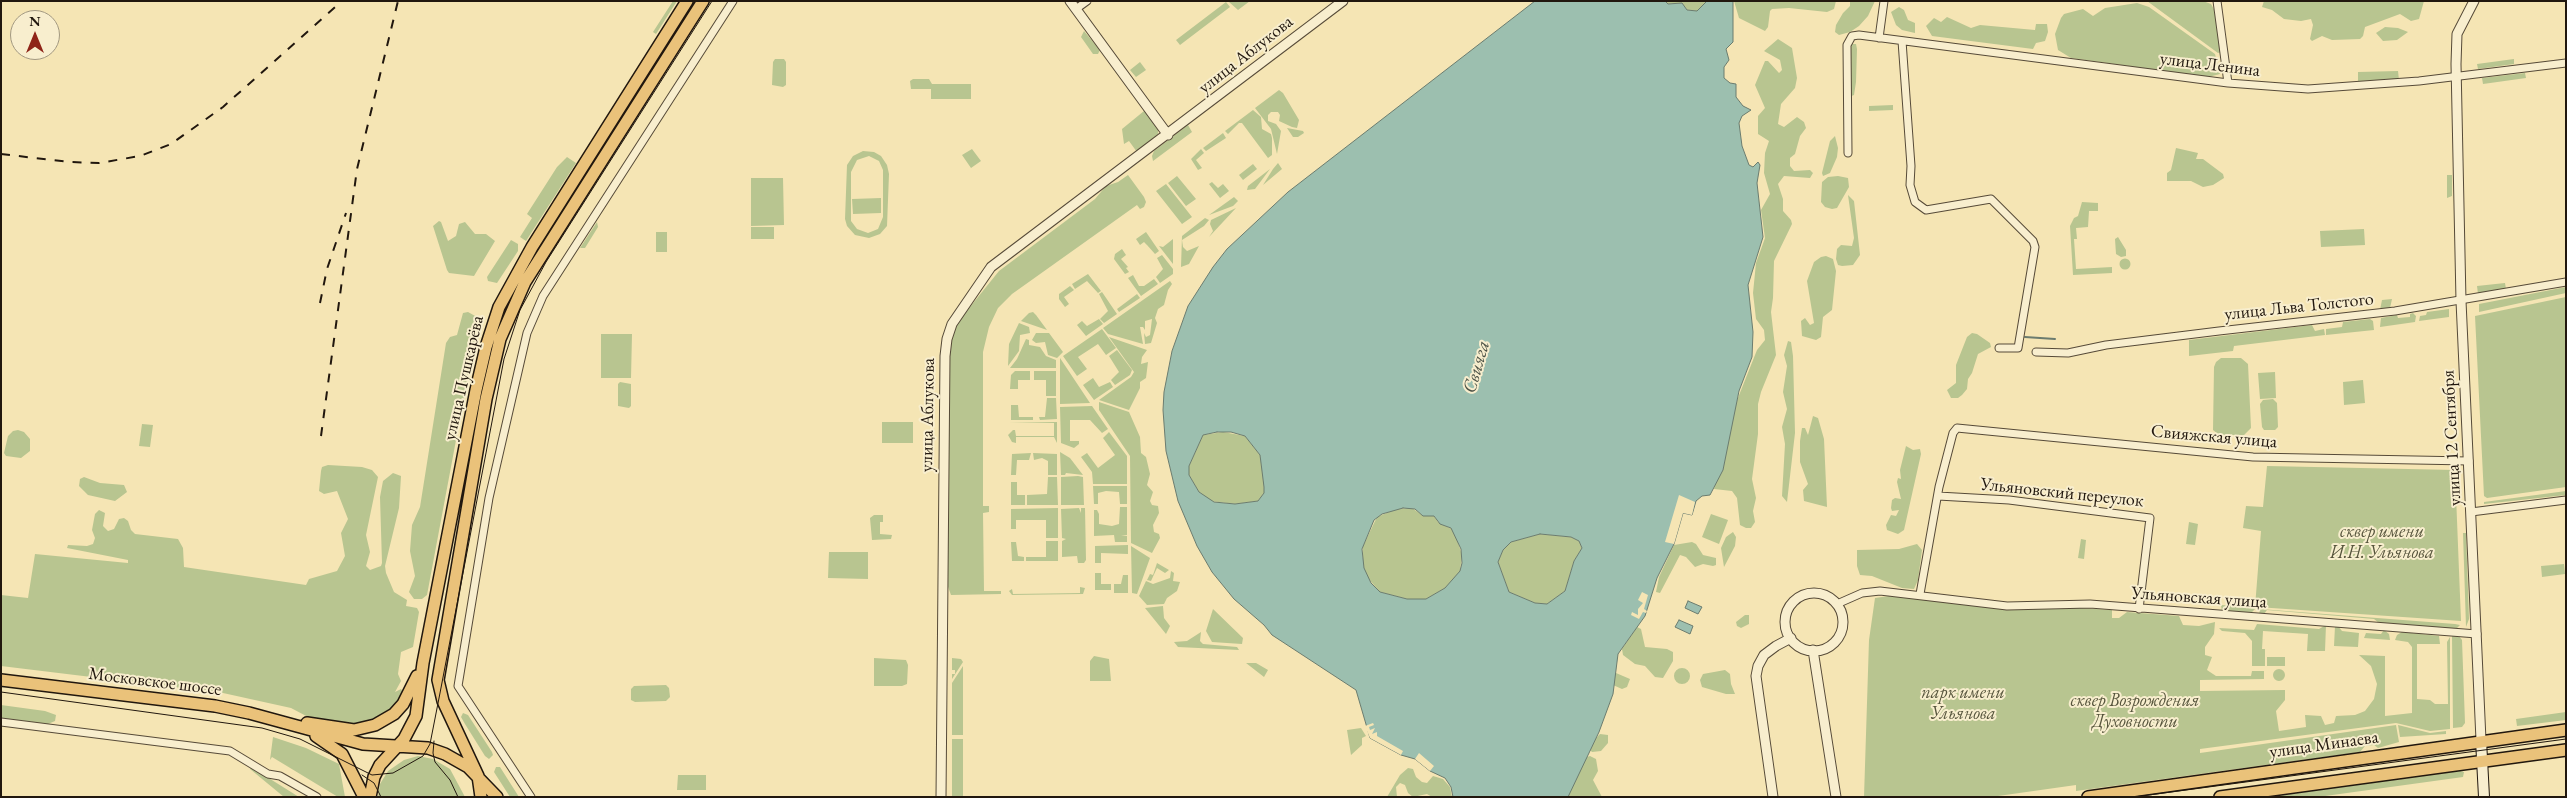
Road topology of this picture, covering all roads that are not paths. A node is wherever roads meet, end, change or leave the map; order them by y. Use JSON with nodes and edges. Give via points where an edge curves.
{"nodes":[{"id":1,"x":687,"y":1,"type":"edge"},
{"id":2,"x":703,"y":1,"type":"edge"},
{"id":3,"x":733,"y":1,"type":"edge"},
{"id":4,"x":1070,"y":1,"type":"edge"},
{"id":5,"x":1087,"y":1,"type":"edge"},
{"id":6,"x":1343,"y":1,"type":"edge"},
{"id":7,"x":1884,"y":1,"type":"edge"},
{"id":8,"x":2217,"y":1,"type":"edge"},
{"id":9,"x":2474,"y":1,"type":"edge"},
{"id":10,"x":1076,"y":9,"type":"junction"},
{"id":11,"x":1880,"y":38,"type":"junction"},
{"id":12,"x":1902,"y":41,"type":"junction"},
{"id":13,"x":2566,"y":63,"type":"edge"},
{"id":14,"x":2456,"y":77,"type":"junction"},
{"id":15,"x":2228,"y":83,"type":"junction"},
{"id":16,"x":1168,"y":135,"type":"junction"},
{"id":17,"x":1848,"y":153,"type":"dead end"},
{"id":18,"x":2566,"y":282,"type":"edge"},
{"id":19,"x":2461,"y":301,"type":"junction"},
{"id":20,"x":1999,"y":348,"type":"dead end"},
{"id":21,"x":2036,"y":352,"type":"dead end"},
{"id":22,"x":2469,"y":461,"type":"junction"},
{"id":23,"x":1938,"y":496,"type":"junction"},
{"id":24,"x":2566,"y":500,"type":"edge"},
{"id":25,"x":2471,"y":512,"type":"junction"},
{"id":26,"x":1920,"y":594,"type":"junction"},
{"id":27,"x":1837,"y":604,"type":"junction"},
{"id":28,"x":2139,"y":609,"type":"junction"},
{"id":29,"x":2477,"y":634,"type":"junction"},
{"id":30,"x":1791,"y":638,"type":"junction"},
{"id":31,"x":1814,"y":650,"type":"junction"},
{"id":32,"x":423,"y":663,"type":"junction"},
{"id":33,"x":1,"y":680,"type":"edge"},
{"id":34,"x":280,"y":720,"type":"junction"},
{"id":35,"x":1,"y":722,"type":"edge"},
{"id":36,"x":302,"y":728,"type":"junction"},
{"id":37,"x":2566,"y":730,"type":"edge"},
{"id":38,"x":2481,"y":740,"type":"junction"},
{"id":39,"x":399,"y":746,"type":"junction"},
{"id":40,"x":2566,"y":750,"type":"edge"},
{"id":41,"x":2482,"y":760,"type":"junction"},
{"id":42,"x":2305,"y":765,"type":"junction"},
{"id":43,"x":478,"y":776,"type":"junction"},
{"id":44,"x":2307,"y":785,"type":"junction"},
{"id":45,"x":317,"y":797,"type":"edge"},
{"id":46,"x":364,"y":797,"type":"edge"},
{"id":47,"x":370,"y":797,"type":"edge"},
{"id":48,"x":481,"y":797,"type":"edge"},
{"id":49,"x":497,"y":797,"type":"edge"},
{"id":50,"x":531,"y":797,"type":"edge"},
{"id":51,"x":941,"y":797,"type":"edge"},
{"id":52,"x":1773,"y":797,"type":"edge"},
{"id":53,"x":1836,"y":797,"type":"edge"},
{"id":54,"x":2088,"y":797,"type":"edge"},
{"id":55,"x":2220,"y":797,"type":"edge"},
{"id":56,"x":2484,"y":797,"type":"edge"}],
"edges":[{"from":1,"to":32,"type":"main road","name":"улица Пушкарёва","via":[[532,247],[499,307],[476,390]]},
{"from":2,"to":43,"type":"main road","name":"улица Пушкарёва","via":[[525,282],[500,339],[486,399],[438,680],[447,710]]},
{"from":3,"to":50,"type":"street","via":[[543,296],[526,333],[489,498],[458,686]]},
{"from":4,"to":10,"type":"street"},
{"from":5,"to":10,"type":"street"},
{"from":6,"to":16,"type":"street","name":"улица Аблукова"},
{"from":7,"to":11,"type":"street"},
{"from":8,"to":15,"type":"street"},
{"from":9,"to":14,"type":"street","name":"улица 12 Сентября","via":[[2457,34]]},
{"from":10,"to":16,"type":"street"},
{"from":11,"to":12,"type":"street","name":"улица Ленина"},
{"from":11,"to":17,"type":"street","name":"улица Ленина","via":[[1852,36],[1847,45]]},
{"from":12,"to":15,"type":"street","name":"улица Ленина"},
{"from":12,"to":20,"type":"street","via":[[1910,185],[1915,202],[1926,210],[1991,199],[2033,241],[2035,247],[2018,348]]},
{"from":13,"to":14,"type":"street","name":"улица Ленина"},
{"from":14,"to":15,"type":"street","name":"улица Ленина","via":[[2308,89]]},
{"from":14,"to":19,"type":"street","name":"улица 12 Сентября"},
{"from":16,"to":51,"type":"street","name":"улица Аблукова","via":[[991,267],[948,334],[945,363]]},
{"from":18,"to":19,"type":"street","name":"улица Льва Толстого"},
{"from":19,"to":21,"type":"street","name":"улица Льва Толстого","via":[[2106,345],[2068,353]]},
{"from":19,"to":22,"type":"street","name":"улица 12 Сентября"},
{"from":22,"to":23,"type":"street","name":"Свияжская улица","via":[[2253,456],[1957,428]]},
{"from":22,"to":25,"type":"street","name":"улица 12 Сентября"},
{"from":23,"to":26,"type":"street"},
{"from":23,"to":28,"type":"street","name":"Ульяновский переулок","via":[[2009,500],[2150,518]]},
{"from":24,"to":25,"type":"street"},
{"from":25,"to":29,"type":"street","name":"улица 12 Сентября"},
{"from":26,"to":27,"type":"street","name":"Ульяновская улица","via":[[1862,592]]},
{"from":26,"to":28,"type":"street","name":"Ульяновская улица","via":[[2007,606],[2090,604]]},
{"from":27,"to":30,"type":"street","via":[[1819,593],[1797,598],[1785,618]]},
{"from":27,"to":31,"type":"street","via":[[1843,619],[1840,635],[1829,646]]},
{"from":28,"to":29,"type":"street","name":"Ульяновская улица"},
{"from":29,"to":38,"type":"street","name":"улица 12 Сентября"},
{"from":30,"to":31,"type":"street","via":[[1798,646]]},
{"from":30,"to":52,"type":"street","via":[[1764,655],[1756,676]]},
{"from":31,"to":53,"type":"street"},
{"from":32,"to":34,"type":"main road","via":[[403,704],[394,714],[375,725],[354,730]]},
{"from":32,"to":39,"type":"main road","name":"улица Пушкарёва","via":[[416,716]]},
{"from":33,"to":34,"type":"main road","name":"Московское шоссе","via":[[215,706]]},
{"from":34,"to":36,"type":"main road","name":"Московское шоссе"},
{"from":35,"to":45,"type":"street","via":[[230,751],[268,774],[280,776]]},
{"from":36,"to":39,"type":"main road","name":"Московское шоссе","via":[[363,744]]},
{"from":36,"to":46,"type":"main road","name":"Московское шоссе","via":[[338,750]]},
{"from":37,"to":38,"type":"main road","name":"улица Минаева"},
{"from":38,"to":41,"type":"main road","name":"улица 12 Сентября"},
{"from":38,"to":42,"type":"main road","name":"улица Минаева"},
{"from":39,"to":43,"type":"main road","name":"Московское шоссе","via":[[420,746],[445,754]]},
{"from":39,"to":47,"type":"main road","name":"улица Пушкарёва","via":[[380,765]]},
{"from":40,"to":41,"type":"main road","name":"улица Минаева"},
{"from":41,"to":44,"type":"main road","name":"улица Минаева"},
{"from":41,"to":56,"type":"main road","name":"улица 12 Сентября"},
{"from":42,"to":44,"type":"main road"},
{"from":42,"to":54,"type":"main road","name":"улица Минаева"},
{"from":43,"to":48,"type":"main road"},
{"from":43,"to":49,"type":"main road"},
{"from":44,"to":55,"type":"main road","name":"улица Минаева"}]}
